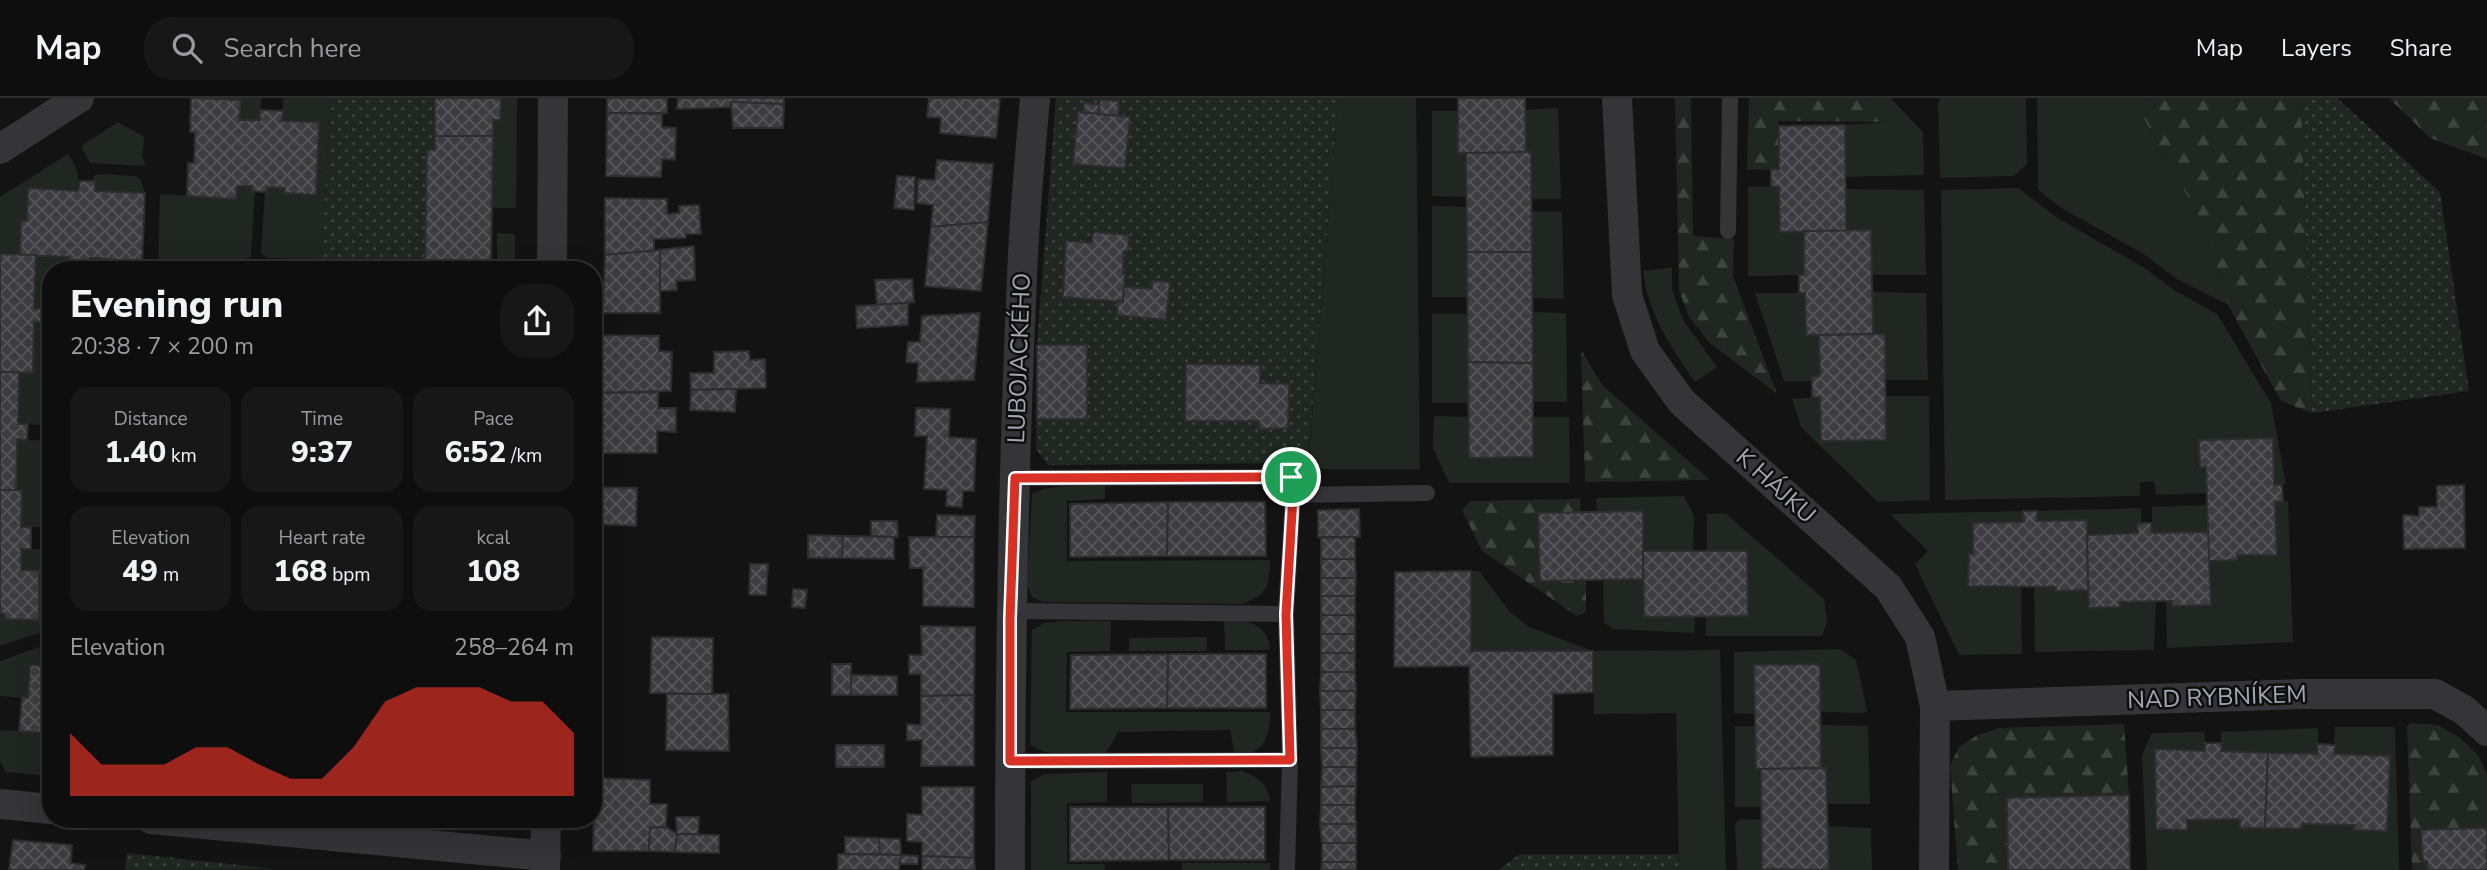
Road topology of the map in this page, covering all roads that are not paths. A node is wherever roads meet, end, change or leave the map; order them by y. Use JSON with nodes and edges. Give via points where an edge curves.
{"nodes":[{"id":1,"x":79,"y":98,"type":"edge"},
{"id":2,"x":553,"y":98,"type":"edge"},
{"id":3,"x":1035,"y":98,"type":"edge"},
{"id":4,"x":1617,"y":98,"type":"edge"},
{"id":5,"x":1730,"y":98,"type":"edge"},
{"id":6,"x":0,"y":149,"type":"edge"},
{"id":7,"x":1728,"y":231,"type":"dead end"},
{"id":8,"x":552,"y":261,"type":"edge"},
{"id":9,"x":1015,"y":478,"type":"junction"},
{"id":10,"x":1427,"y":493,"type":"dead end"},
{"id":11,"x":1293,"y":495,"type":"junction"},
{"id":12,"x":1011,"y":611,"type":"junction"},
{"id":13,"x":1286,"y":614,"type":"junction"},
{"id":14,"x":1935,"y":706,"type":"junction"},
{"id":15,"x":2487,"y":731,"type":"edge"},
{"id":16,"x":1290,"y":760,"type":"junction"},
{"id":17,"x":1010,"y":761,"type":"junction"},
{"id":18,"x":0,"y":804,"type":"edge"},
{"id":19,"x":42,"y":808,"type":"edge"},
{"id":20,"x":232,"y":828,"type":"edge"},
{"id":21,"x":546,"y":828,"type":"edge"},
{"id":22,"x":545,"y":863,"type":"edge"},
{"id":23,"x":1010,"y":870,"type":"edge"},
{"id":24,"x":1287,"y":870,"type":"edge"},
{"id":25,"x":1934,"y":870,"type":"edge"}],
"edges":[{"from":1,"to":6,"type":"street"},
{"from":2,"to":8,"type":"street"},
{"from":3,"to":9,"type":"street","name":"LUBOJACKÉHO","via":[[1022,275]]},
{"from":4,"to":14,"type":"street","name":"K HÁJKU","via":[[1627,295],[1645,351],[1682,402],[1888,587],[1920,637]]},
{"from":5,"to":7,"type":"lane"},
{"from":9,"to":11,"type":"lane","via":[[1291,477]]},
{"from":9,"to":12,"type":"street","name":"LUBOJACKÉHO"},
{"from":10,"to":11,"type":"lane"},
{"from":11,"to":13,"type":"lane"},
{"from":12,"to":13,"type":"lane"},
{"from":12,"to":17,"type":"street","name":"LUBOJACKÉHO"},
{"from":13,"to":16,"type":"lane"},
{"from":14,"to":15,"type":"street","name":"NAD RYBNÍKEM","via":[[2435,694],[2464,710]]},
{"from":14,"to":25,"type":"street","name":"K HÁJKU"},
{"from":16,"to":17,"type":"lane"},
{"from":16,"to":24,"type":"lane"},
{"from":17,"to":23,"type":"street","name":"LUBOJACKÉHO"},
{"from":18,"to":19,"type":"street"},
{"from":20,"to":22,"type":"street"},
{"from":21,"to":22,"type":"street"}]}
